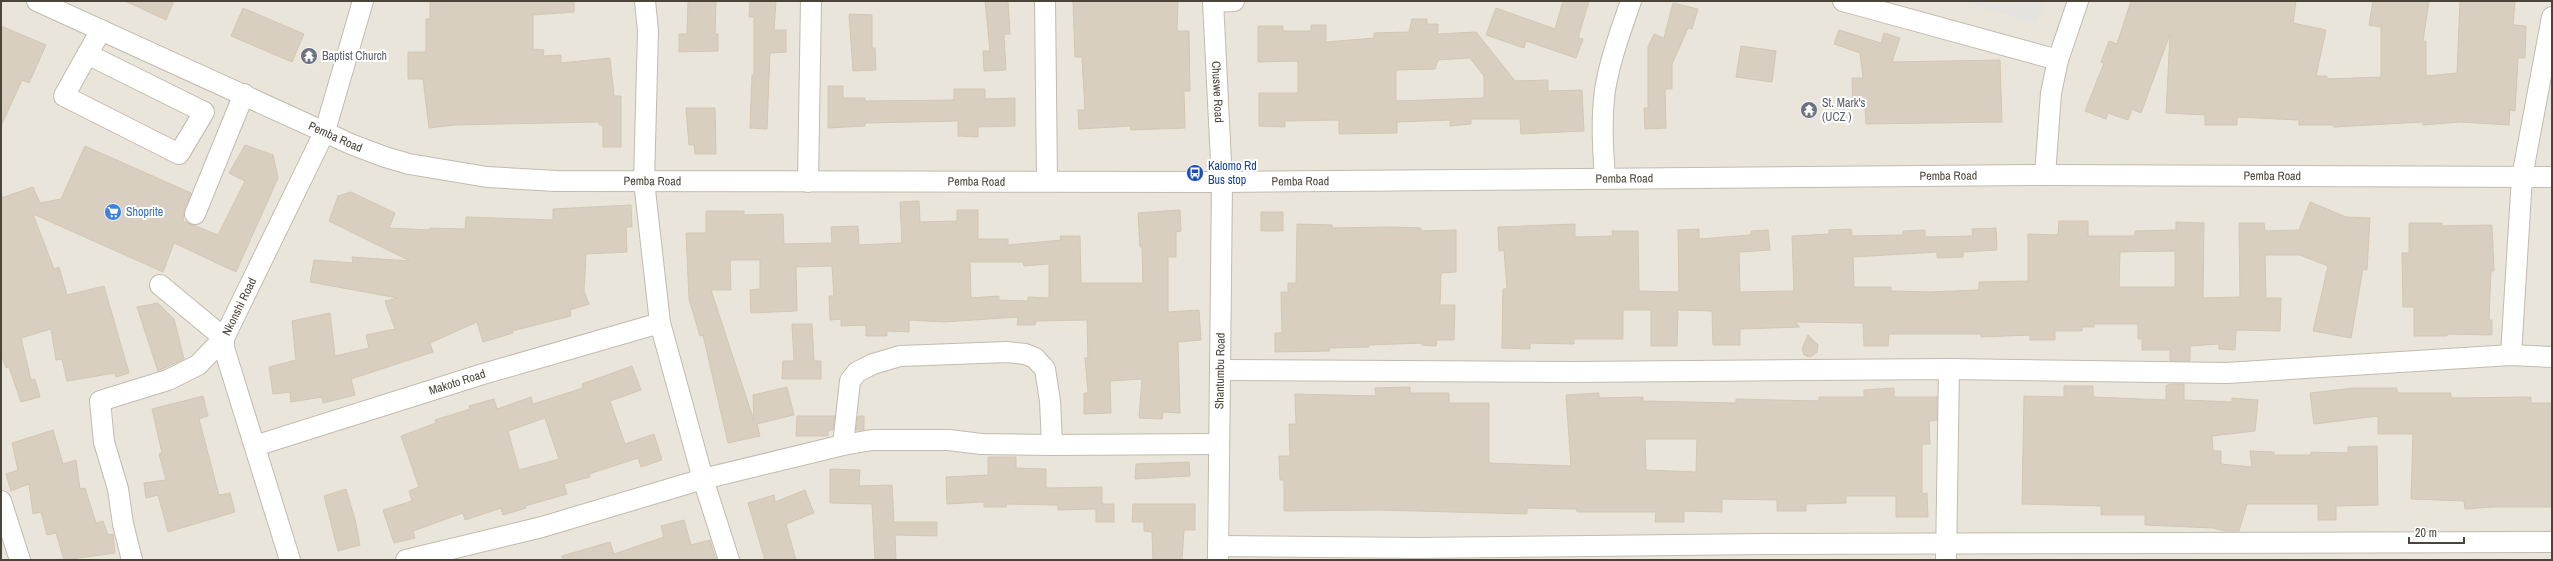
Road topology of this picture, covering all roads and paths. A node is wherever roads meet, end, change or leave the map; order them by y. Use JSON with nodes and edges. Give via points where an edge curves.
{"nodes":[{"id":1,"x":37,"y":1,"type":"edge"},
{"id":2,"x":363,"y":1,"type":"edge"},
{"id":3,"x":645,"y":1,"type":"edge"},
{"id":4,"x":812,"y":1,"type":"edge"},
{"id":5,"x":1045,"y":1,"type":"edge"},
{"id":6,"x":1213,"y":1,"type":"edge"},
{"id":7,"x":1234,"y":1,"type":"edge"},
{"id":8,"x":1631,"y":1,"type":"edge"},
{"id":9,"x":1843,"y":1,"type":"edge"},
{"id":10,"x":2078,"y":1,"type":"edge"},
{"id":11,"x":2552,"y":17,"type":"edge"},
{"id":12,"x":101,"y":30,"type":"junction"},
{"id":13,"x":88,"y":54,"type":"junction"},
{"id":14,"x":2058,"y":60,"type":"junction"},
{"id":15,"x":244,"y":94,"type":"junction"},
{"id":16,"x":325,"y":131,"type":"junction"},
{"id":17,"x":2045,"y":175,"type":"junction"},
{"id":18,"x":2522,"y":177,"type":"junction"},
{"id":19,"x":2552,"y":177,"type":"edge"},
{"id":20,"x":1047,"y":180,"type":"junction"},
{"id":21,"x":1605,"y":180,"type":"junction"},
{"id":22,"x":644,"y":181,"type":"junction"},
{"id":23,"x":808,"y":182,"type":"junction"},
{"id":24,"x":1222,"y":182,"type":"junction"},
{"id":25,"x":195,"y":214,"type":"dead end"},
{"id":26,"x":160,"y":285,"type":"dead end"},
{"id":27,"x":660,"y":323,"type":"junction"},
{"id":28,"x":224,"y":338,"type":"junction"},
{"id":29,"x":2511,"y":355,"type":"junction"},
{"id":30,"x":2552,"y":357,"type":"edge"},
{"id":31,"x":1949,"y":369,"type":"junction"},
{"id":32,"x":1220,"y":370,"type":"junction"},
{"id":33,"x":843,"y":444,"type":"junction"},
{"id":34,"x":1218,"y":444,"type":"junction"},
{"id":35,"x":255,"y":446,"type":"junction"},
{"id":36,"x":1052,"y":446,"type":"junction"},
{"id":37,"x":703,"y":479,"type":"junction"},
{"id":38,"x":1,"y":501,"type":"edge"},
{"id":39,"x":2552,"y":542,"type":"edge"},
{"id":40,"x":2249,"y":551,"type":"edge"},
{"id":41,"x":1766,"y":552,"type":"edge"},
{"id":42,"x":1946,"y":552,"type":"edge"},
{"id":43,"x":1218,"y":553,"type":"edge"},
{"id":44,"x":1418,"y":554,"type":"edge"},
{"id":45,"x":1594,"y":554,"type":"edge"},
{"id":46,"x":20,"y":560,"type":"edge"},
{"id":47,"x":132,"y":560,"type":"edge"},
{"id":48,"x":290,"y":560,"type":"edge"},
{"id":49,"x":406,"y":560,"type":"edge"},
{"id":50,"x":729,"y":560,"type":"edge"}],
"edges":[{"from":1,"to":12,"type":"street","name":"Pemba Road"},
{"from":2,"to":16,"type":"street","name":"Nkonshi Road"},
{"from":3,"to":22,"type":"street","via":[[648,30]]},
{"from":4,"to":23,"type":"street"},
{"from":5,"to":20,"type":"street"},
{"from":6,"to":7,"type":"street"},
{"from":6,"to":24,"type":"street","name":"Chuswe Road"},
{"from":8,"to":21,"type":"street","via":[[1612,55],[1605,90],[1602,134]]},
{"from":9,"to":14,"type":"street"},
{"from":10,"to":14,"type":"street"},
{"from":11,"to":18,"type":"street"},
{"from":12,"to":13,"type":"street"},
{"from":12,"to":15,"type":"street","name":"Pemba Road"},
{"from":13,"to":13,"type":"street","via":[[64,96],[179,154],[204,112]]},
{"from":14,"to":17,"type":"street","via":[[2051,93]]},
{"from":15,"to":16,"type":"street","name":"Pemba Road"},
{"from":15,"to":25,"type":"street"},
{"from":16,"to":22,"type":"street","name":"Pemba Road","via":[[353,145],[409,164],[487,177],[556,181]]},
{"from":16,"to":28,"type":"street","name":"Nkonshi Road"},
{"from":17,"to":18,"type":"street","name":"Pemba Road"},
{"from":17,"to":21,"type":"street","name":"Pemba Road"},
{"from":18,"to":19,"type":"street","name":"Pemba Road"},
{"from":18,"to":29,"type":"street"},
{"from":20,"to":23,"type":"street","name":"Pemba Road"},
{"from":20,"to":24,"type":"street","name":"Pemba Road"},
{"from":21,"to":24,"type":"street","name":"Pemba Road"},
{"from":22,"to":23,"type":"street","name":"Pemba Road"},
{"from":22,"to":27,"type":"street"},
{"from":24,"to":32,"type":"street","name":"Shantumbu Road"},
{"from":26,"to":28,"type":"street"},
{"from":27,"to":35,"type":"street","name":"Makoto Road","via":[[483,374]]},
{"from":27,"to":37,"type":"street"},
{"from":28,"to":35,"type":"street","name":"Nkonshi Road","via":[[224,348]]},
{"from":28,"to":47,"type":"street","via":[[198,365],[168,380],[100,401],[104,442],[118,489]]},
{"from":29,"to":30,"type":"street"},
{"from":29,"to":31,"type":"street","via":[[2226,373]]},
{"from":31,"to":32,"type":"street","via":[[1575,372]]},
{"from":31,"to":42,"type":"street"},
{"from":32,"to":34,"type":"street","name":"Shantumbu Road"},
{"from":33,"to":36,"type":"street","via":[[907,438]]},
{"from":33,"to":36,"type":"street","via":[[850,381],[857,372],[900,356],[1007,352],[1035,358],[1045,370],[1050,401]]},
{"from":33,"to":37,"type":"street"},
{"from":34,"to":36,"type":"street"},
{"from":34,"to":43,"type":"street","name":"Shantumbu Road"},
{"from":35,"to":48,"type":"street","name":"Nkonshi Road"},
{"from":37,"to":49,"type":"street","via":[[542,527]]},
{"from":37,"to":50,"type":"street"},
{"from":38,"to":46,"type":"street"},
{"from":39,"to":40,"type":"street"},
{"from":40,"to":42,"type":"street"},
{"from":41,"to":42,"type":"street"},
{"from":41,"to":45,"type":"street"},
{"from":43,"to":44,"type":"street"},
{"from":44,"to":45,"type":"street"}]}
